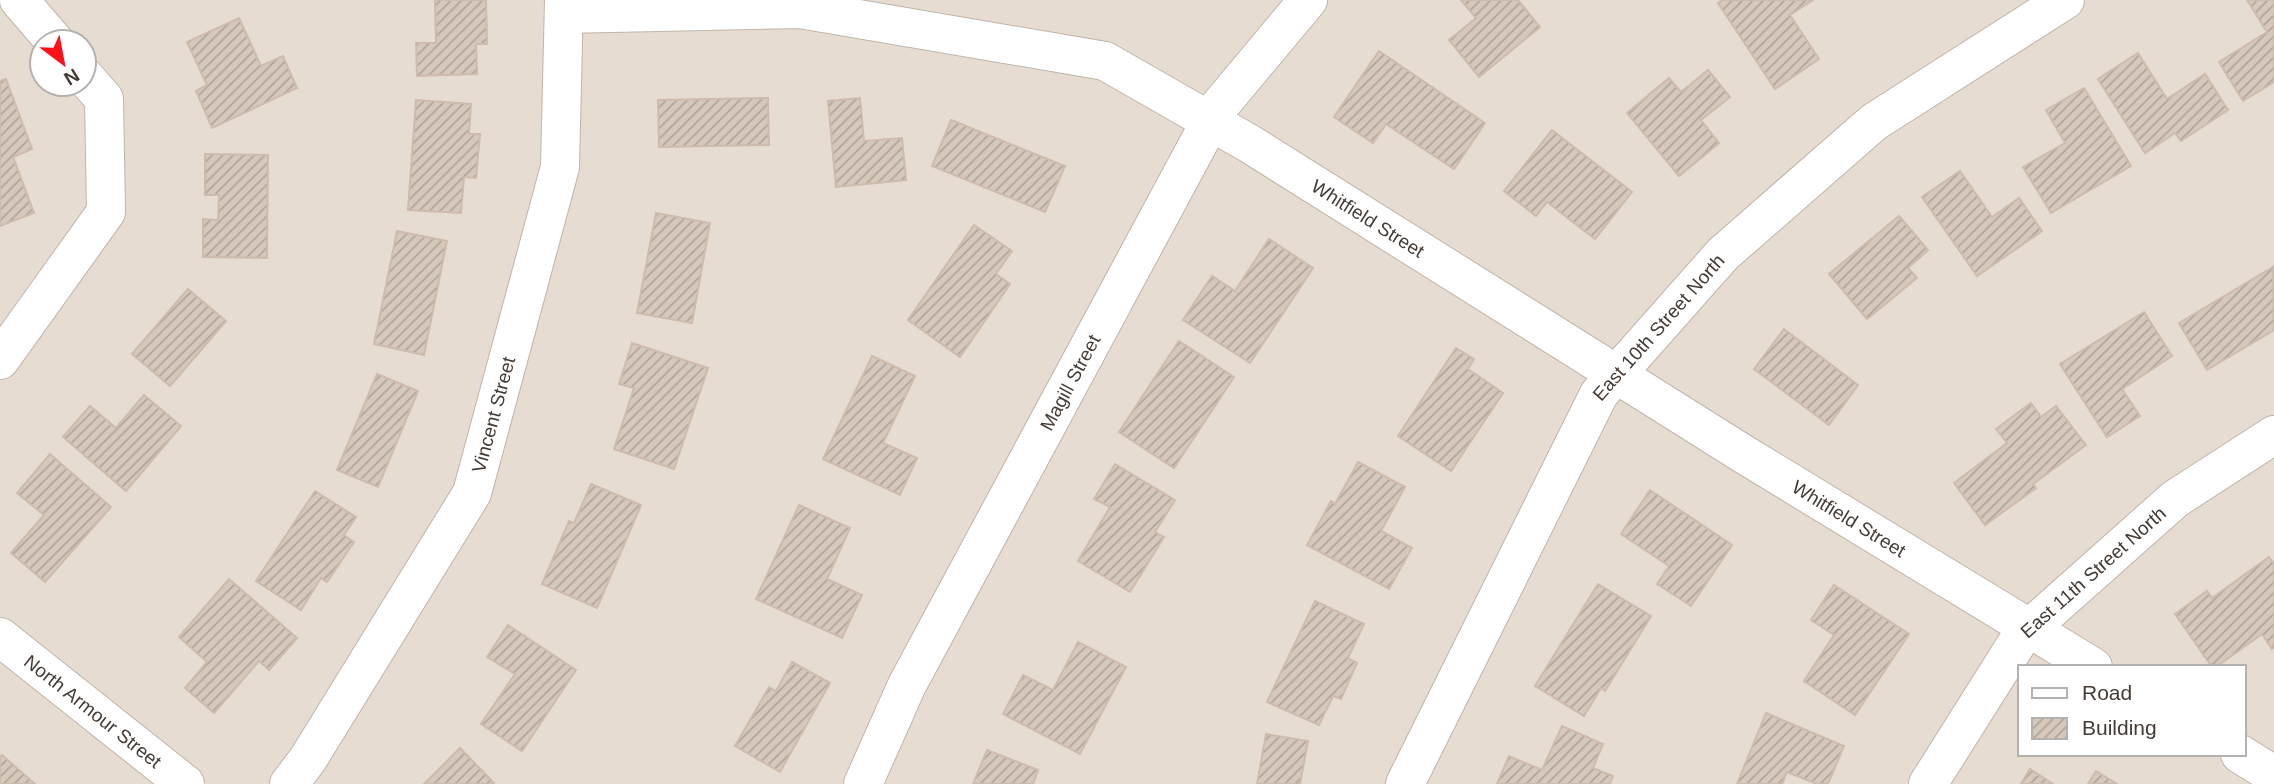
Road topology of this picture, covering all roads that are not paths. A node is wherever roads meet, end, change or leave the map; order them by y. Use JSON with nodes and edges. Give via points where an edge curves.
{"nodes":[{"id":1,"x":19,"y":0,"type":"edge"},
{"id":2,"x":1308,"y":0,"type":"edge"},
{"id":3,"x":2065,"y":0,"type":"edge"},
{"id":4,"x":564,"y":7,"type":"edge"},
{"id":5,"x":43,"y":28,"type":"edge"},
{"id":6,"x":98,"y":92,"type":"edge"},
{"id":7,"x":1210,"y":121,"type":"junction"},
{"id":8,"x":0,"y":360,"type":"edge"},
{"id":9,"x":1617,"y":374,"type":"junction"},
{"id":10,"x":2274,"y":435,"type":"edge"},
{"id":11,"x":2030,"y":629,"type":"junction"},
{"id":12,"x":0,"y":637,"type":"edge"},
{"id":13,"x":2091,"y":665,"type":"edge"},
{"id":14,"x":2243,"y":756,"type":"edge"},
{"id":15,"x":2274,"y":775,"type":"edge"},
{"id":16,"x":185,"y":784,"type":"edge"},
{"id":17,"x":289,"y":784,"type":"edge"},
{"id":18,"x":863,"y":784,"type":"edge"},
{"id":19,"x":1405,"y":784,"type":"edge"},
{"id":20,"x":1928,"y":784,"type":"edge"}],
"edges":[{"from":1,"to":5,"type":"street"},
{"from":2,"to":7,"type":"street","name":"Magill Street"},
{"from":3,"to":9,"type":"street","name":"East 10th Street North","via":[[1874,122],[1723,254]]},
{"from":4,"to":7,"type":"street","name":"Whitfield Street","via":[[800,9],[1105,61]]},
{"from":4,"to":17,"type":"street","name":"Vincent Street","via":[[560,167],[472,493]]},
{"from":6,"to":8,"type":"street","via":[[104,99],[106,212]]},
{"from":7,"to":9,"type":"street","name":"Whitfield Street"},
{"from":7,"to":18,"type":"street","name":"Magill Street","via":[[907,685]]},
{"from":9,"to":11,"type":"street","name":"Whitfield Street"},
{"from":9,"to":19,"type":"street","name":"East 10th Street North","via":[[1600,394]]},
{"from":10,"to":11,"type":"street","name":"East 11th Street North","via":[[2175,499]]},
{"from":11,"to":13,"type":"street","name":"Whitfield Street"},
{"from":11,"to":20,"type":"street","name":"East 11th Street North"},
{"from":12,"to":16,"type":"street","name":"North Armour Street"},
{"from":14,"to":15,"type":"street"}]}
